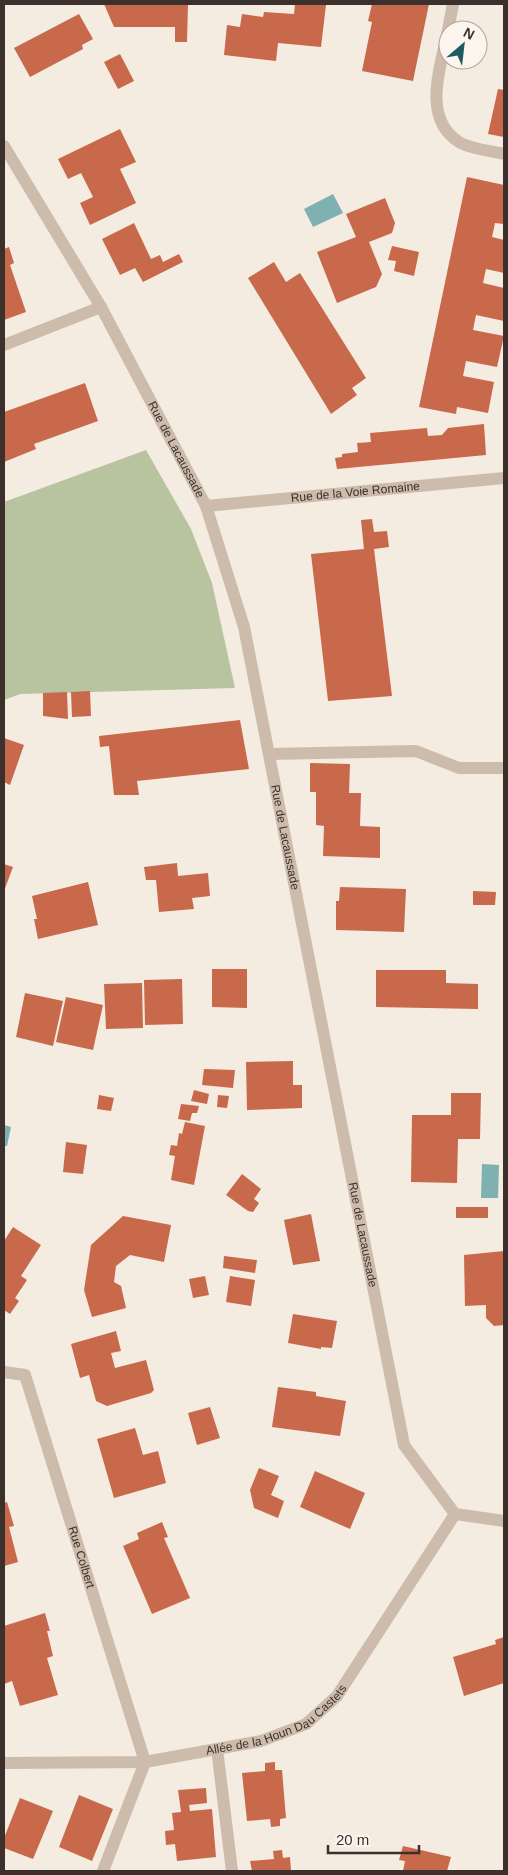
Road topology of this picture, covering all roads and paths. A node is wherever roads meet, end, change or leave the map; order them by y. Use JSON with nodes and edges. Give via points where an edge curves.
{"nodes":[{"id":1,"x":453,"y":4,"type":"edge"},
{"id":2,"x":450,"y":20,"type":"edge"},
{"id":3,"x":440,"y":70,"type":"edge"},
{"id":4,"x":4,"y":146,"type":"edge"},
{"id":5,"x":504,"y":154,"type":"edge"},
{"id":6,"x":101,"y":307,"type":"junction"},
{"id":7,"x":4,"y":345,"type":"edge"},
{"id":8,"x":504,"y":478,"type":"edge"},
{"id":9,"x":206,"y":506,"type":"junction"},
{"id":10,"x":269,"y":754,"type":"junction"},
{"id":11,"x":504,"y":768,"type":"edge"},
{"id":12,"x":4,"y":1372,"type":"edge"},
{"id":13,"x":455,"y":1514,"type":"junction"},
{"id":14,"x":504,"y":1521,"type":"edge"},
{"id":15,"x":217,"y":1749,"type":"junction"},
{"id":16,"x":145,"y":1762,"type":"junction"},
{"id":17,"x":4,"y":1764,"type":"edge"},
{"id":18,"x":103,"y":1871,"type":"edge"},
{"id":19,"x":232,"y":1871,"type":"edge"}],
"edges":[{"from":1,"to":2,"type":"street"},
{"from":3,"to":5,"type":"street","via":[[436,107],[445,130],[460,143]]},
{"from":4,"to":6,"type":"street","name":"Rue de Lacaussade"},
{"from":6,"to":7,"type":"street"},
{"from":6,"to":9,"type":"street","name":"Rue de Lacaussade"},
{"from":8,"to":9,"type":"street","name":"Rue de la Voie Romaine"},
{"from":9,"to":10,"type":"street","name":"Rue de Lacaussade","via":[[244,627]]},
{"from":10,"to":11,"type":"street","via":[[416,751],[459,768]]},
{"from":10,"to":13,"type":"street","name":"Rue de Lacaussade","via":[[404,1444]]},
{"from":12,"to":16,"type":"street","name":"Rue Colbert","via":[[25,1375]]},
{"from":13,"to":14,"type":"street"},
{"from":13,"to":15,"type":"street","name":"Allée de la Houn Dau Castets","via":[[337,1696],[306,1724],[261,1741]]},
{"from":15,"to":16,"type":"street","name":"Allée de la Houn Dau Castets"},
{"from":15,"to":19,"type":"street"},
{"from":16,"to":17,"type":"street","name":"Allée de la Houn Dau Castets"},
{"from":16,"to":18,"type":"street"}]}
